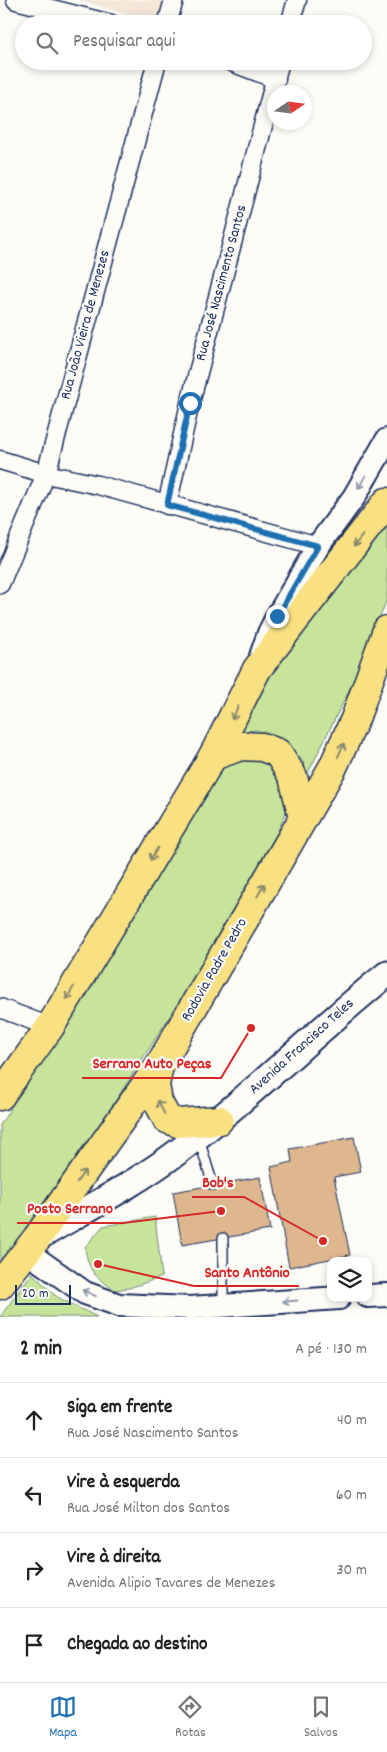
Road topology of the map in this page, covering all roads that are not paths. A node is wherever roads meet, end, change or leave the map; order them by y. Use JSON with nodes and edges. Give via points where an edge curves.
{"nodes":[{"id":1,"x":16,"y":0,"type":"edge"},
{"id":2,"x":174,"y":0,"type":"edge"},
{"id":3,"x":297,"y":0,"type":"edge"},
{"id":4,"x":75,"y":15,"type":"edge"},
{"id":5,"x":170,"y":15,"type":"edge"},
{"id":6,"x":293,"y":15,"type":"edge"},
{"id":7,"x":155,"y":70,"type":"edge"},
{"id":8,"x":252,"y":70,"type":"edge"},
{"id":9,"x":278,"y":70,"type":"edge"},
{"id":10,"x":276,"y":79,"type":"junction"},
{"id":11,"x":387,"y":440,"type":"edge"},
{"id":12,"x":0,"y":460,"type":"edge"},
{"id":13,"x":46,"y":474,"type":"junction"},
{"id":14,"x":387,"y":502,"type":"edge"},
{"id":15,"x":167,"y":505,"type":"junction"},
{"id":16,"x":318,"y":546,"type":"junction"},
{"id":17,"x":0,"y":584,"type":"edge"},
{"id":18,"x":387,"y":630,"type":"edge"},
{"id":19,"x":387,"y":662,"type":"edge"},
{"id":20,"x":257,"y":669,"type":"junction"},
{"id":21,"x":355,"y":719,"type":"junction"},
{"id":22,"x":214,"y":756,"type":"junction"},
{"id":23,"x":303,"y":817,"type":"junction"},
{"id":24,"x":387,"y":974,"type":"edge"},
{"id":25,"x":0,"y":1008,"type":"edge"},
{"id":26,"x":50,"y":1027,"type":"junction"},
{"id":27,"x":159,"y":1066,"type":"junction"},
{"id":28,"x":0,"y":1096,"type":"edge"},
{"id":29,"x":208,"y":1128,"type":"junction"},
{"id":30,"x":212,"y":1185,"type":"dead end"},
{"id":31,"x":223,"y":1238,"type":"dead end"},
{"id":32,"x":32,"y":1245,"type":"junction"},
{"id":33,"x":0,"y":1285,"type":"edge"},
{"id":34,"x":387,"y":1295,"type":"edge"},
{"id":35,"x":372,"y":1296,"type":"edge"},
{"id":36,"x":327,"y":1299,"type":"edge"},
{"id":37,"x":224,"y":1311,"type":"edge"}],
"edges":[{"from":1,"to":4,"type":"street"},
{"from":2,"to":5,"type":"street"},
{"from":3,"to":6,"type":"street"},
{"from":7,"to":13,"type":"street","name":"Rua João Vieira de Menezes"},
{"from":8,"to":10,"type":"street"},
{"from":9,"to":10,"type":"street","name":"Rua José Nascimento Santos"},
{"from":10,"to":15,"type":"street","name":"Rua José Nascimento Santos","via":[[190,403]]},
{"from":11,"to":16,"type":"street","one_way":true,"via":[[354,497]]},
{"from":12,"to":13,"type":"street"},
{"from":13,"to":15,"type":"street"},
{"from":13,"to":17,"type":"street","name":"Rua João Vieira de Menezes"},
{"from":14,"to":20,"type":"highway","one_way":true},
{"from":15,"to":16,"type":"street"},
{"from":16,"to":20,"type":"street","via":[[277,616]]},
{"from":18,"to":21,"type":"highway","name":"Rodovia Padre Pedro"},
{"from":19,"to":21,"type":"street"},
{"from":20,"to":22,"type":"highway","one_way":true},
{"from":23,"to":21,"type":"highway","name":"Rodovia Padre Pedro","one_way":true,"via":[[333,767]]},
{"from":22,"to":23,"type":"highway","via":[[241,746],[262,747],[278,753],[293,777]]},
{"from":22,"to":26,"type":"highway","one_way":true},
{"from":27,"to":23,"type":"highway","name":"Rodovia Padre Pedro","one_way":true},
{"from":24,"to":29,"type":"main road","name":"Avenida Francisco Teles"},
{"from":25,"to":26,"type":"street"},
{"from":26,"to":28,"type":"highway"},
{"from":29,"to":27,"type":"highway","one_way":true,"via":[[167,1119],[158,1102],[155,1085]]},
{"from":32,"to":27,"type":"highway","name":"Rodovia Padre Pedro","one_way":true},
{"from":29,"to":30,"type":"lane"},
{"from":29,"to":32,"type":"main road","name":"Avenida Francisco Teles","via":[[148,1172]]},
{"from":31,"to":37,"type":"lane"},
{"from":32,"to":33,"type":"highway","name":"Rodovia Padre Pedro"},
{"from":37,"to":32,"type":"street","one_way":true,"via":[[120,1305],[86,1293]]},
{"from":34,"to":35,"type":"street"},
{"from":36,"to":37,"type":"street","one_way":true}]}
